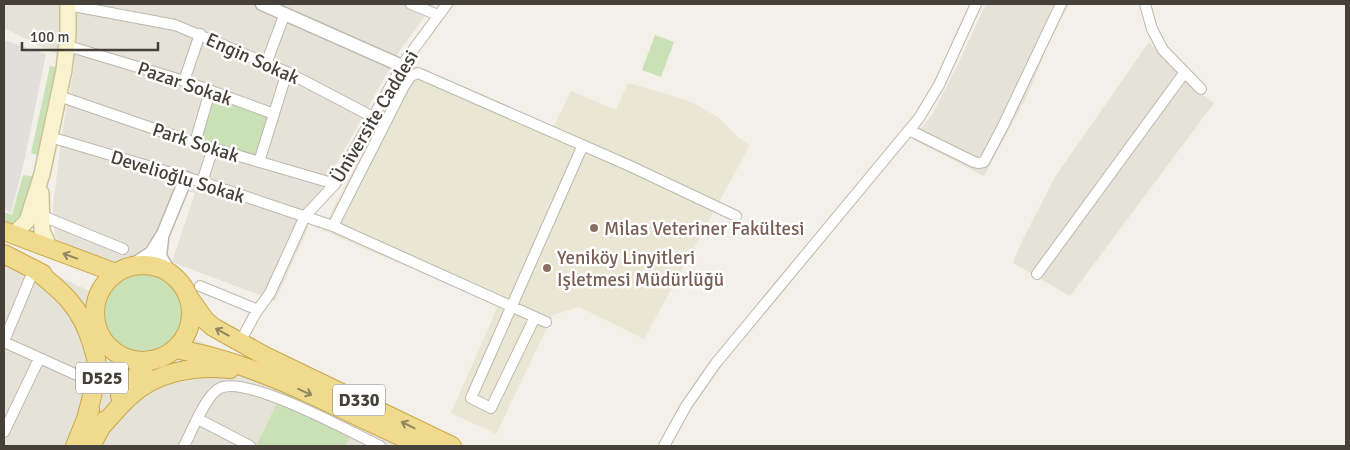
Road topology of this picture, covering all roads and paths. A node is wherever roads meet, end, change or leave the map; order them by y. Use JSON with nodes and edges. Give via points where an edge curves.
{"nodes":[{"id":1,"x":68,"y":4,"type":"edge"},
{"id":2,"x":262,"y":4,"type":"edge"},
{"id":3,"x":411,"y":4,"type":"edge"},
{"id":4,"x":447,"y":4,"type":"edge"},
{"id":5,"x":976,"y":4,"type":"edge"},
{"id":6,"x":1061,"y":4,"type":"edge"},
{"id":7,"x":1145,"y":4,"type":"edge"},
{"id":8,"x":282,"y":9,"type":"edge"},
{"id":9,"x":438,"y":15,"type":"junction"},
{"id":10,"x":200,"y":34,"type":"junction"},
{"id":11,"x":68,"y":46,"type":"junction"},
{"id":12,"x":266,"y":64,"type":"junction"},
{"id":13,"x":402,"y":66,"type":"junction"},
{"id":14,"x":287,"y":72,"type":"junction"},
{"id":15,"x":1185,"y":72,"type":"junction"},
{"id":16,"x":184,"y":81,"type":"junction"},
{"id":17,"x":1201,"y":89,"type":"dead end"},
{"id":18,"x":210,"y":91,"type":"junction"},
{"id":19,"x":59,"y":96,"type":"junction"},
{"id":20,"x":274,"y":114,"type":"junction"},
{"id":21,"x":373,"y":117,"type":"junction"},
{"id":22,"x":909,"y":130,"type":"junction"},
{"id":23,"x":50,"y":137,"type":"junction"},
{"id":24,"x":195,"y":143,"type":"junction"},
{"id":25,"x":584,"y":145,"type":"junction"},
{"id":26,"x":213,"y":148,"type":"junction"},
{"id":27,"x":259,"y":162,"type":"junction"},
{"id":28,"x":42,"y":174,"type":"junction"},
{"id":29,"x":186,"y":178,"type":"junction"},
{"id":30,"x":202,"y":182,"type":"junction"},
{"id":31,"x":335,"y":184,"type":"junction"},
{"id":32,"x":40,"y":215,"type":"junction"},
{"id":33,"x":305,"y":216,"type":"junction"},
{"id":34,"x":736,"y":216,"type":"dead end"},
{"id":35,"x":333,"y":226,"type":"junction"},
{"id":36,"x":6,"y":232,"type":"edge"},
{"id":37,"x":163,"y":234,"type":"junction"},
{"id":38,"x":50,"y":248,"type":"junction"},
{"id":39,"x":123,"y":249,"type":"dead end"},
{"id":40,"x":4,"y":254,"type":"edge"},
{"id":41,"x":34,"y":269,"type":"junction"},
{"id":42,"x":124,"y":269,"type":"junction"},
{"id":43,"x":170,"y":273,"type":"junction"},
{"id":44,"x":1036,"y":274,"type":"dead end"},
{"id":45,"x":194,"y":291,"type":"junction"},
{"id":46,"x":511,"y":306,"type":"junction"},
{"id":47,"x":258,"y":310,"type":"junction"},
{"id":48,"x":535,"y":317,"type":"junction"},
{"id":49,"x":546,"y":322,"type":"dead end"},
{"id":50,"x":98,"y":329,"type":"junction"},
{"id":51,"x":245,"y":333,"type":"dead end"},
{"id":52,"x":4,"y":342,"type":"edge"},
{"id":53,"x":175,"y":349,"type":"junction"},
{"id":54,"x":39,"y":359,"type":"junction"},
{"id":55,"x":149,"y":360,"type":"junction"},
{"id":56,"x":260,"y":373,"type":"junction"},
{"id":57,"x":77,"y":375,"type":"dead end"},
{"id":58,"x":198,"y":419,"type":"junction"},
{"id":59,"x":93,"y":424,"type":"junction"},
{"id":60,"x":4,"y":432,"type":"edge"},
{"id":61,"x":75,"y":446,"type":"edge"},
{"id":62,"x":91,"y":446,"type":"edge"},
{"id":63,"x":184,"y":446,"type":"edge"},
{"id":64,"x":250,"y":446,"type":"edge"},
{"id":65,"x":380,"y":446,"type":"edge"},
{"id":66,"x":420,"y":446,"type":"edge"},
{"id":67,"x":452,"y":446,"type":"edge"},
{"id":68,"x":664,"y":446,"type":"edge"}],
"edges":[{"from":1,"to":10,"type":"street","name":"Engin Sokak","via":[[175,24]]},
{"from":1,"to":11,"type":"main road"},
{"from":2,"to":8,"type":"street"},
{"from":3,"to":9,"type":"street"},
{"from":4,"to":9,"type":"street","name":"Üniversite Caddesi"},
{"from":5,"to":22,"type":"street","via":[[935,91]]},
{"from":6,"to":22,"type":"street","via":[[984,162],[974,162]]},
{"from":7,"to":15,"type":"street","via":[[1157,41]]},
{"from":8,"to":12,"type":"street"},
{"from":8,"to":13,"type":"street"},
{"from":9,"to":13,"type":"street","name":"Üniversite Caddesi"},
{"from":10,"to":12,"type":"street","name":"Engin Sokak"},
{"from":10,"to":16,"type":"street"},
{"from":11,"to":16,"type":"street","name":"Pazar Sokak"},
{"from":11,"to":19,"type":"main road"},
{"from":12,"to":14,"type":"street","name":"Engin Sokak"},
{"from":13,"to":21,"type":"street","name":"Üniversite Caddesi"},
{"from":14,"to":20,"type":"street"},
{"from":14,"to":21,"type":"street","name":"Engin Sokak"},
{"from":15,"to":17,"type":"street"},
{"from":15,"to":44,"type":"street"},
{"from":16,"to":18,"type":"street","name":"Pazar Sokak"},
{"from":18,"to":20,"type":"street","name":"Pazar Sokak"},
{"from":18,"to":24,"type":"street"},
{"from":19,"to":23,"type":"main road"},
{"from":19,"to":24,"type":"street","name":"Park Sokak"},
{"from":20,"to":27,"type":"street"},
{"from":21,"to":31,"type":"street","name":"Üniversite Caddesi"},
{"from":22,"to":68,"type":"street","via":[[716,363],[686,406]]},
{"from":23,"to":28,"type":"main road"},
{"from":23,"to":29,"type":"street","name":"Develioğlu Sokak"},
{"from":24,"to":26,"type":"street","name":"Park Sokak"},
{"from":25,"to":34,"type":"street"},
{"from":25,"to":35,"type":"street","via":[[422,74],[414,74],[404,86]]},
{"from":25,"to":46,"type":"street"},
{"from":26,"to":27,"type":"street","name":"Park Sokak"},
{"from":26,"to":30,"type":"street"},
{"from":27,"to":31,"type":"street","name":"Park Sokak"},
{"from":28,"to":32,"type":"main road"},
{"from":28,"to":36,"type":"main road","via":[[27,221],[16,232]]},
{"from":29,"to":30,"type":"street","name":"Develioğlu Sokak"},
{"from":29,"to":37,"type":"street"},
{"from":30,"to":33,"type":"street","name":"Develioğlu Sokak"},
{"from":31,"to":33,"type":"street","name":"Üniversite Caddesi"},
{"from":32,"to":38,"type":"main road","via":[[42,231]]},
{"from":32,"to":39,"type":"street"},
{"from":33,"to":35,"type":"street","name":"Develioğlu Sokak"},
{"from":33,"to":47,"type":"street","name":"Üniversite Caddesi","via":[[270,293]]},
{"from":35,"to":46,"type":"street","name":"Develioğlu Sokak"},
{"from":36,"to":38,"type":"highway"},
{"from":37,"to":42,"type":"street","via":[[151,254]]},
{"from":37,"to":43,"type":"street","via":[[160,256]]},
{"from":42,"to":38,"type":"highway","one_way":true},
{"from":40,"to":41,"type":"highway"},
{"from":41,"to":50,"type":"highway","via":[[82,302]]},
{"from":41,"to":52,"type":"street"},
{"from":41,"to":59,"type":"highway","via":[[69,300],[82,316],[90,336],[96,358]]},
{"from":42,"to":43,"type":"highway","via":[[154,266]]},
{"from":42,"to":50,"type":"highway","via":[[106,282],[98,294],[95,308]]},
{"from":43,"to":45,"type":"highway"},
{"from":45,"to":47,"type":"street"},
{"from":45,"to":53,"type":"highway","via":[[190,324]]},
{"from":67,"to":45,"type":"highway","number":"D330","one_way":true,"via":[[265,356],[213,327],[204,320]]},
{"from":46,"to":48,"type":"street","name":"Develioğlu Sokak"},
{"from":46,"to":48,"type":"street","via":[[471,398],[491,408]]},
{"from":47,"to":51,"type":"street","name":"Üniversite Caddesi"},
{"from":48,"to":49,"type":"street","name":"Develioğlu Sokak"},
{"from":50,"to":55,"type":"highway","via":[[109,347],[121,355]]},
{"from":50,"to":59,"type":"highway","number":"D525","via":[[105,360]]},
{"from":52,"to":54,"type":"street"},
{"from":53,"to":55,"type":"highway"},
{"from":53,"to":56,"type":"highway","via":[[225,359]]},
{"from":54,"to":57,"type":"street"},
{"from":54,"to":60,"type":"street"},
{"from":55,"to":59,"type":"highway","number":"D525"},
{"from":56,"to":59,"type":"highway","via":[[205,367],[169,373],[146,384]]},
{"from":56,"to":66,"type":"highway","number":"D330","one_way":true},
{"from":58,"to":63,"type":"street"},
{"from":58,"to":64,"type":"street"},
{"from":58,"to":65,"type":"street","via":[[216,390],[237,386],[282,400]]},
{"from":59,"to":61,"type":"highway","number":"D525"},
{"from":59,"to":62,"type":"highway","number":"D525"}]}
